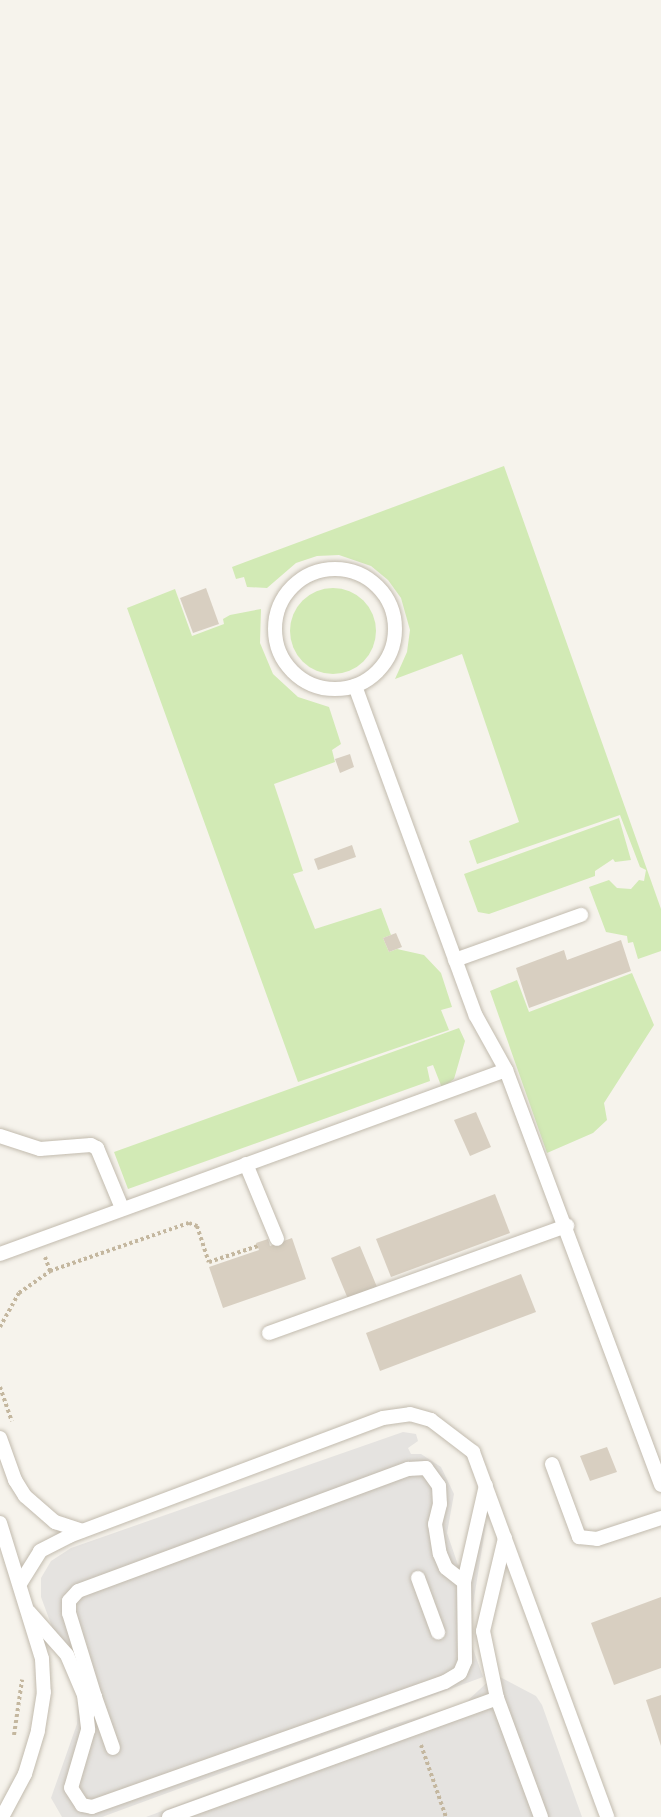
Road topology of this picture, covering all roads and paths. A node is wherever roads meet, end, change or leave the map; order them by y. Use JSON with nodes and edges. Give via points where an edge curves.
{"nodes":[{"id":1,"x":355,"y":686,"type":"junction"},
{"id":2,"x":581,"y":915,"type":"dead end"},
{"id":3,"x":455,"y":960,"type":"junction"},
{"id":4,"x":506,"y":1070,"type":"junction"},
{"id":5,"x":0,"y":1136,"type":"edge"},
{"id":6,"x":246,"y":1164,"type":"junction"},
{"id":7,"x":122,"y":1208,"type":"junction"},
{"id":8,"x":567,"y":1226,"type":"junction"},
{"id":9,"x":277,"y":1239,"type":"dead end"},
{"id":10,"x":258,"y":1246,"type":"dead end"},
{"id":11,"x":0,"y":1254,"type":"edge"},
{"id":12,"x":0,"y":1327,"type":"edge"},
{"id":13,"x":269,"y":1333,"type":"dead end"},
{"id":14,"x":0,"y":1387,"type":"edge"},
{"id":15,"x":14,"y":1427,"type":"dead end"},
{"id":16,"x":0,"y":1438,"type":"edge"},
{"id":17,"x":552,"y":1464,"type":"dead end"},
{"id":18,"x":486,"y":1485,"type":"junction"},
{"id":19,"x":661,"y":1485,"type":"edge"},
{"id":20,"x":661,"y":1518,"type":"edge"},
{"id":21,"x":0,"y":1524,"type":"edge"},
{"id":22,"x":82,"y":1531,"type":"junction"},
{"id":23,"x":504,"y":1538,"type":"junction"},
{"id":24,"x":418,"y":1578,"type":"dead end"},
{"id":25,"x":21,"y":1582,"type":"junction"},
{"id":26,"x":464,"y":1582,"type":"junction"},
{"id":27,"x":29,"y":1612,"type":"junction"},
{"id":28,"x":438,"y":1632,"type":"dead end"},
{"id":29,"x":22,"y":1674,"type":"dead end"},
{"id":30,"x":95,"y":1697,"type":"junction"},
{"id":31,"x":497,"y":1698,"type":"junction"},
{"id":32,"x":87,"y":1715,"type":"junction"},
{"id":33,"x":13,"y":1745,"type":"dead end"},
{"id":34,"x":113,"y":1748,"type":"dead end"},
{"id":35,"x":2,"y":1817,"type":"edge"},
{"id":36,"x":169,"y":1817,"type":"edge"},
{"id":37,"x":541,"y":1817,"type":"edge"},
{"id":38,"x":607,"y":1817,"type":"edge"}],
"edges":[{"from":1,"to":1,"type":"lane","via":[[376,674],[388,659],[396,622],[379,587],[345,569],[324,569],[304,577],[289,590],[279,608],[275,629],[279,650],[289,668],[304,680],[322,687]]},
{"from":1,"to":3,"type":"lane"},
{"from":2,"to":3,"type":"lane"},
{"from":3,"to":4,"type":"lane","via":[[476,1016]]},
{"from":4,"to":6,"type":"lane"},
{"from":4,"to":8,"type":"lane"},
{"from":5,"to":7,"type":"lane","via":[[40,1149],[79,1145],[97,1148]]},
{"from":6,"to":7,"type":"lane"},
{"from":6,"to":9,"type":"lane"},
{"from":7,"to":11,"type":"lane"},
{"from":8,"to":13,"type":"lane"},
{"from":8,"to":19,"type":"lane"},
{"from":10,"to":12,"type":"path","via":[[208,1262],[197,1226],[189,1222],[50,1270],[19,1293]]},
{"from":14,"to":15,"type":"path"},
{"from":16,"to":22,"type":"lane","via":[[25,1496],[55,1522]]},
{"from":17,"to":20,"type":"lane","via":[[579,1537],[597,1539]]},
{"from":18,"to":22,"type":"lane","via":[[473,1452],[459,1438],[431,1420],[410,1414],[383,1418]]},
{"from":18,"to":23,"type":"lane"},
{"from":18,"to":26,"type":"lane"},
{"from":21,"to":25,"type":"lane"},
{"from":22,"to":25,"type":"lane","via":[[40,1551]]},
{"from":23,"to":31,"type":"lane","via":[[483,1632]]},
{"from":23,"to":38,"type":"lane"},
{"from":24,"to":28,"type":"lane"},
{"from":25,"to":27,"type":"lane"},
{"from":26,"to":30,"type":"lane","via":[[446,1568],[440,1554],[435,1524],[439,1486],[420,1466],[78,1591],[69,1601],[69,1613]]},
{"from":26,"to":32,"type":"lane","via":[[465,1661],[460,1672],[445,1682],[92,1807],[82,1805],[71,1788],[88,1730]]},
{"from":27,"to":32,"type":"lane","via":[[67,1655]]},
{"from":27,"to":35,"type":"lane","via":[[42,1659],[41,1711],[25,1774]]},
{"from":29,"to":33,"type":"path"},
{"from":30,"to":32,"type":"lane"},
{"from":30,"to":34,"type":"lane"},
{"from":31,"to":36,"type":"lane"},
{"from":31,"to":37,"type":"lane"}]}
